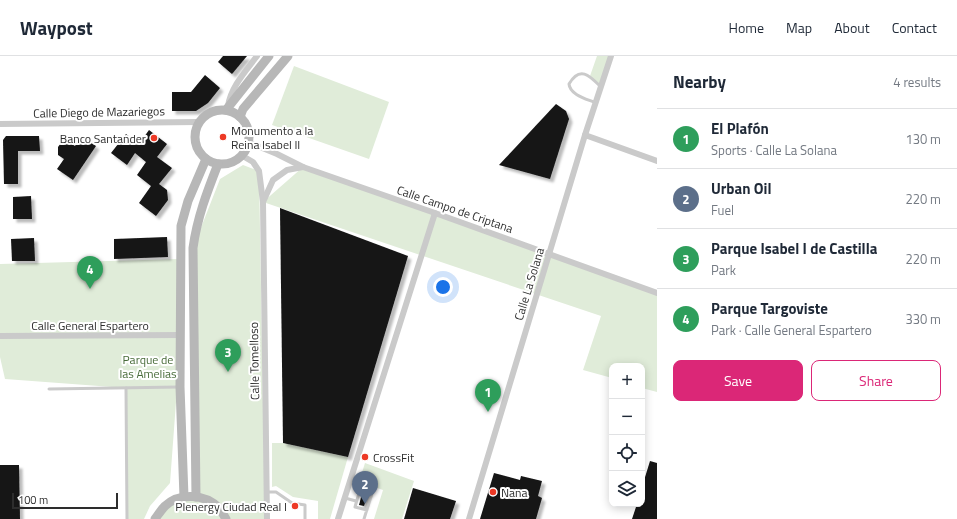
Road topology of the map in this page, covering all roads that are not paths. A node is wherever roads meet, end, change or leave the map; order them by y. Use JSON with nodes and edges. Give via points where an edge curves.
{"nodes":[{"id":1,"x":256,"y":56,"type":"edge"},
{"id":2,"x":269,"y":56,"type":"edge"},
{"id":3,"x":288,"y":56,"type":"edge"},
{"id":4,"x":612,"y":56,"type":"edge"},
{"id":5,"x":601,"y":88,"type":"junction"},
{"id":6,"x":596,"y":103,"type":"junction"},
{"id":7,"x":227,"y":108,"type":"junction"},
{"id":8,"x":240,"y":117,"type":"junction"},
{"id":9,"x":199,"y":122,"type":"junction"},
{"id":10,"x":0,"y":124,"type":"edge"},
{"id":11,"x":585,"y":134,"type":"junction"},
{"id":12,"x":248,"y":142,"type":"junction"},
{"id":13,"x":242,"y":155,"type":"junction"},
{"id":14,"x":206,"y":159,"type":"junction"},
{"id":15,"x":657,"y":161,"type":"edge"},
{"id":16,"x":218,"y":164,"type":"junction"},
{"id":17,"x":303,"y":168,"type":"junction"},
{"id":18,"x":263,"y":202,"type":"junction"},
{"id":19,"x":435,"y":213,"type":"junction"},
{"id":20,"x":549,"y":254,"type":"junction"},
{"id":21,"x":657,"y":292,"type":"edge"},
{"id":22,"x":181,"y":335,"type":"junction"},
{"id":23,"x":0,"y":336,"type":"edge"},
{"id":24,"x":180,"y":387,"type":"junction"},
{"id":25,"x":126,"y":388,"type":"junction"},
{"id":26,"x":49,"y":389,"type":"dead end"},
{"id":27,"x":266,"y":492,"type":"junction"},
{"id":28,"x":196,"y":496,"type":"junction"},
{"id":29,"x":184,"y":497,"type":"junction"},
{"id":30,"x":345,"y":498,"type":"junction"},
{"id":31,"x":356,"y":501,"type":"junction"},
{"id":32,"x":367,"y":510,"type":"junction"},
{"id":33,"x":127,"y":519,"type":"edge"},
{"id":34,"x":156,"y":519,"type":"edge"},
{"id":35,"x":226,"y":519,"type":"edge"},
{"id":36,"x":267,"y":519,"type":"edge"},
{"id":37,"x":305,"y":519,"type":"edge"},
{"id":38,"x":338,"y":519,"type":"edge"},
{"id":39,"x":364,"y":519,"type":"edge"},
{"id":40,"x":469,"y":519,"type":"edge"}],
"edges":[{"from":1,"to":7,"type":"street","via":[[238,80]]},
{"from":2,"to":7,"type":"main road"},
{"from":3,"to":8,"type":"main road","via":[[243,109]]},
{"from":4,"to":5,"type":"street","name":"Calle La Solana"},
{"from":5,"to":6,"type":"street","name":"Calle La Solana"},
{"from":5,"to":6,"type":"lane","via":[[590,76],[580,73],[569,84],[574,93]]},
{"from":6,"to":11,"type":"street","name":"Calle La Solana"},
{"from":7,"to":8,"type":"main road"},
{"from":7,"to":9,"type":"main road","via":[[206,114]]},
{"from":8,"to":12,"type":"main road","via":[[247,126]]},
{"from":9,"to":10,"type":"street","name":"Calle Diego de Mazariegos"},
{"from":9,"to":14,"type":"main road","via":[[195,141]]},
{"from":11,"to":15,"type":"street"},
{"from":11,"to":20,"type":"street","name":"Calle La Solana"},
{"from":12,"to":13,"type":"main road"},
{"from":12,"to":17,"type":"street","name":"Calle Campo de Criptana"},
{"from":13,"to":16,"type":"main road","via":[[228,163]]},
{"from":13,"to":18,"type":"street","name":"Calle Tomelloso","via":[[253,162],[259,172]]},
{"from":14,"to":16,"type":"main road"},
{"from":14,"to":22,"type":"main road","via":[[188,201],[181,226]]},
{"from":16,"to":28,"type":"main road","via":[[202,204],[193,248]]},
{"from":17,"to":18,"type":"street","name":"Calle Tomelloso","via":[[287,170],[273,180]]},
{"from":17,"to":19,"type":"street","name":"Calle Campo de Criptana"},
{"from":18,"to":27,"type":"street","name":"Calle Tomelloso"},
{"from":19,"to":20,"type":"street","name":"Calle Campo de Criptana"},
{"from":19,"to":30,"type":"street"},
{"from":20,"to":21,"type":"street","name":"Calle Campo de Criptana"},
{"from":20,"to":40,"type":"street","name":"Calle La Solana"},
{"from":22,"to":23,"type":"street","name":"Calle General Espartero"},
{"from":22,"to":24,"type":"main road"},
{"from":24,"to":25,"type":"lane"},
{"from":24,"to":29,"type":"main road"},
{"from":25,"to":26,"type":"lane"},
{"from":25,"to":33,"type":"lane"},
{"from":27,"to":36,"type":"street","name":"Calle Tomelloso"},
{"from":27,"to":37,"type":"lane","via":[[276,492],[292,503],[305,505]]},
{"from":28,"to":29,"type":"main road"},
{"from":28,"to":35,"type":"main road","via":[[209,501]]},
{"from":29,"to":34,"type":"main road","via":[[164,507]]},
{"from":30,"to":31,"type":"lane"},
{"from":30,"to":38,"type":"street"},
{"from":31,"to":32,"type":"lane","via":[[355,506]]},
{"from":31,"to":32,"type":"lane","via":[[361,486],[373,490]]},
{"from":32,"to":39,"type":"lane"}]}
